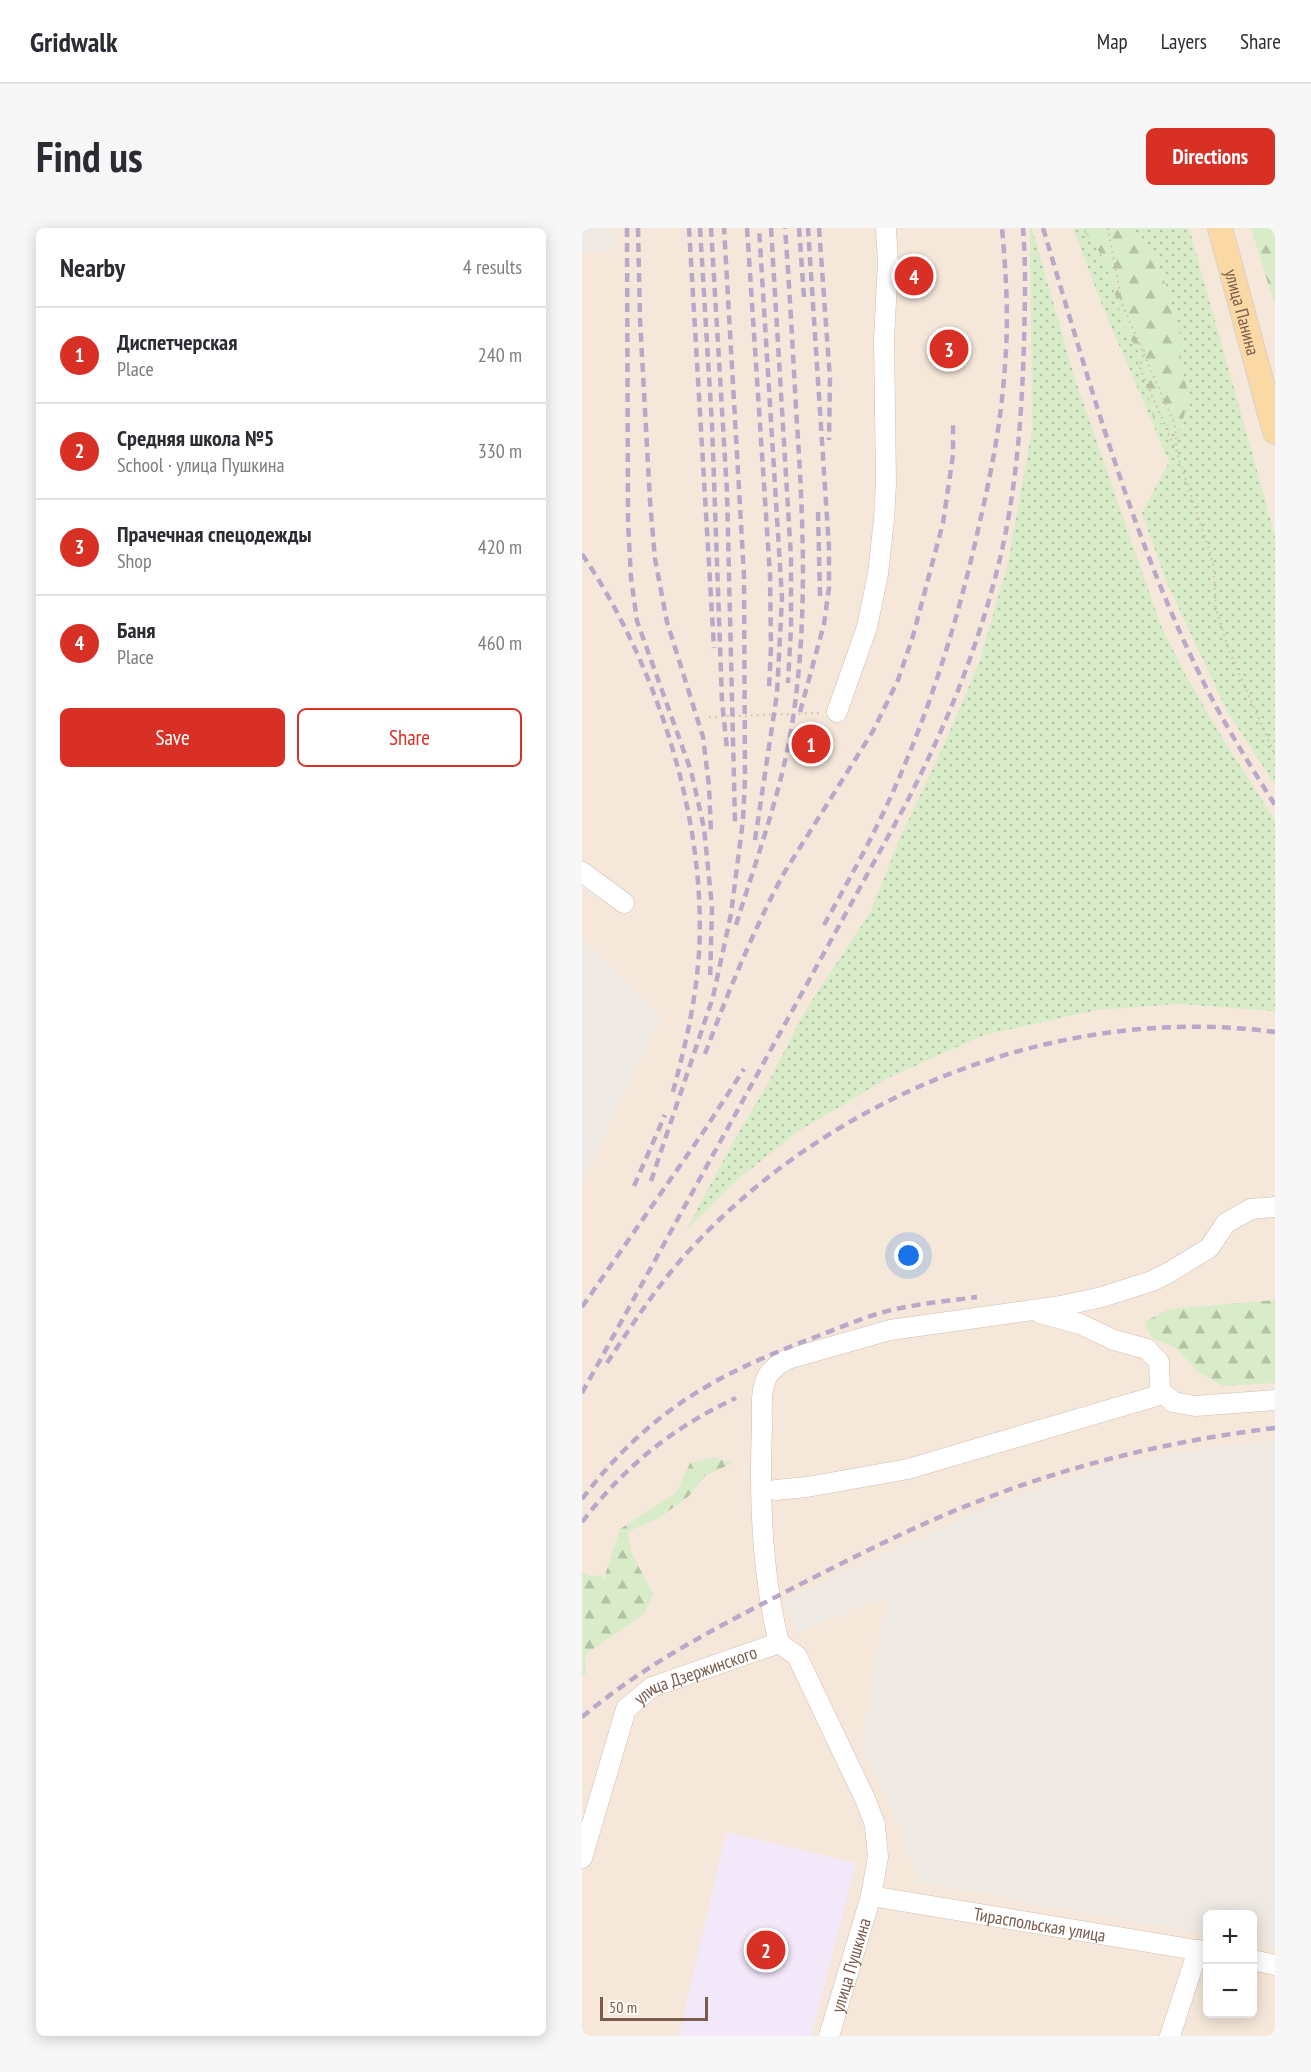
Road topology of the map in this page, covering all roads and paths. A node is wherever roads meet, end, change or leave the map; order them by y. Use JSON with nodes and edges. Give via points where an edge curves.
{"nodes":[{"id":1,"x":886,"y":228,"type":"edge"},
{"id":2,"x":1108,"y":228,"type":"edge"},
{"id":3,"x":1220,"y":228,"type":"edge"},
{"id":4,"x":1144,"y":350,"type":"junction"},
{"id":5,"x":1275,"y":432,"type":"edge"},
{"id":6,"x":1178,"y":453,"type":"junction"},
{"id":7,"x":837,"y":712,"type":"joint"},
{"id":8,"x":709,"y":717,"type":"dead end"},
{"id":9,"x":1275,"y":755,"type":"edge"},
{"id":10,"x":582,"y":873,"type":"edge"},
{"id":11,"x":624,"y":903,"type":"dead end"},
{"id":12,"x":1275,"y":1207,"type":"edge"},
{"id":13,"x":1032,"y":1310,"type":"junction"},
{"id":14,"x":1163,"y":1394,"type":"junction"},
{"id":15,"x":1275,"y":1400,"type":"edge"},
{"id":16,"x":776,"y":1490,"type":"dead end"},
{"id":17,"x":779,"y":1643,"type":"junction"},
{"id":18,"x":582,"y":1858,"type":"edge"},
{"id":19,"x":872,"y":1896,"type":"junction"},
{"id":20,"x":1203,"y":1951,"type":"edge"},
{"id":21,"x":1257,"y":1961,"type":"edge"},
{"id":22,"x":1275,"y":1965,"type":"edge"},
{"id":23,"x":829,"y":2036,"type":"edge"},
{"id":24,"x":1170,"y":2036,"type":"edge"}],
"edges":[{"from":1,"to":7,"type":"street","via":[[884,519],[867,627]]},
{"from":2,"to":4,"type":"path","via":[[1122,304]]},
{"from":3,"to":5,"type":"main road","name":"улица Панина"},
{"from":4,"to":6,"type":"path","via":[[1175,425]]},
{"from":4,"to":6,"type":"path","via":[[1140,368]]},
{"from":6,"to":9,"type":"path","via":[[1214,562],[1216,609],[1228,648]]},
{"from":7,"to":8,"type":"path"},
{"from":10,"to":11,"type":"street"},
{"from":12,"to":13,"type":"street","via":[[1251,1209],[1226,1222],[1204,1252],[1152,1281],[1081,1302]]},
{"from":13,"to":14,"type":"street","via":[[1147,1349],[1159,1362]]},
{"from":13,"to":17,"type":"street","via":[[890,1330],[788,1359],[772,1370],[763,1402],[760,1510]]},
{"from":14,"to":15,"type":"street","via":[[1173,1402],[1195,1406]]},
{"from":14,"to":16,"type":"street","via":[[908,1469]]},
{"from":17,"to":18,"type":"street","name":"улица Дзержинского","via":[[652,1687],[626,1709]]},
{"from":17,"to":19,"type":"street","name":"улица Пушкина","via":[[797,1656],[875,1825],[878,1857]]},
{"from":19,"to":20,"type":"street","name":"Тираспольская улица"},
{"from":19,"to":23,"type":"street","name":"улица Пушкина"},
{"from":20,"to":24,"type":"street"},
{"from":21,"to":22,"type":"street"}]}
